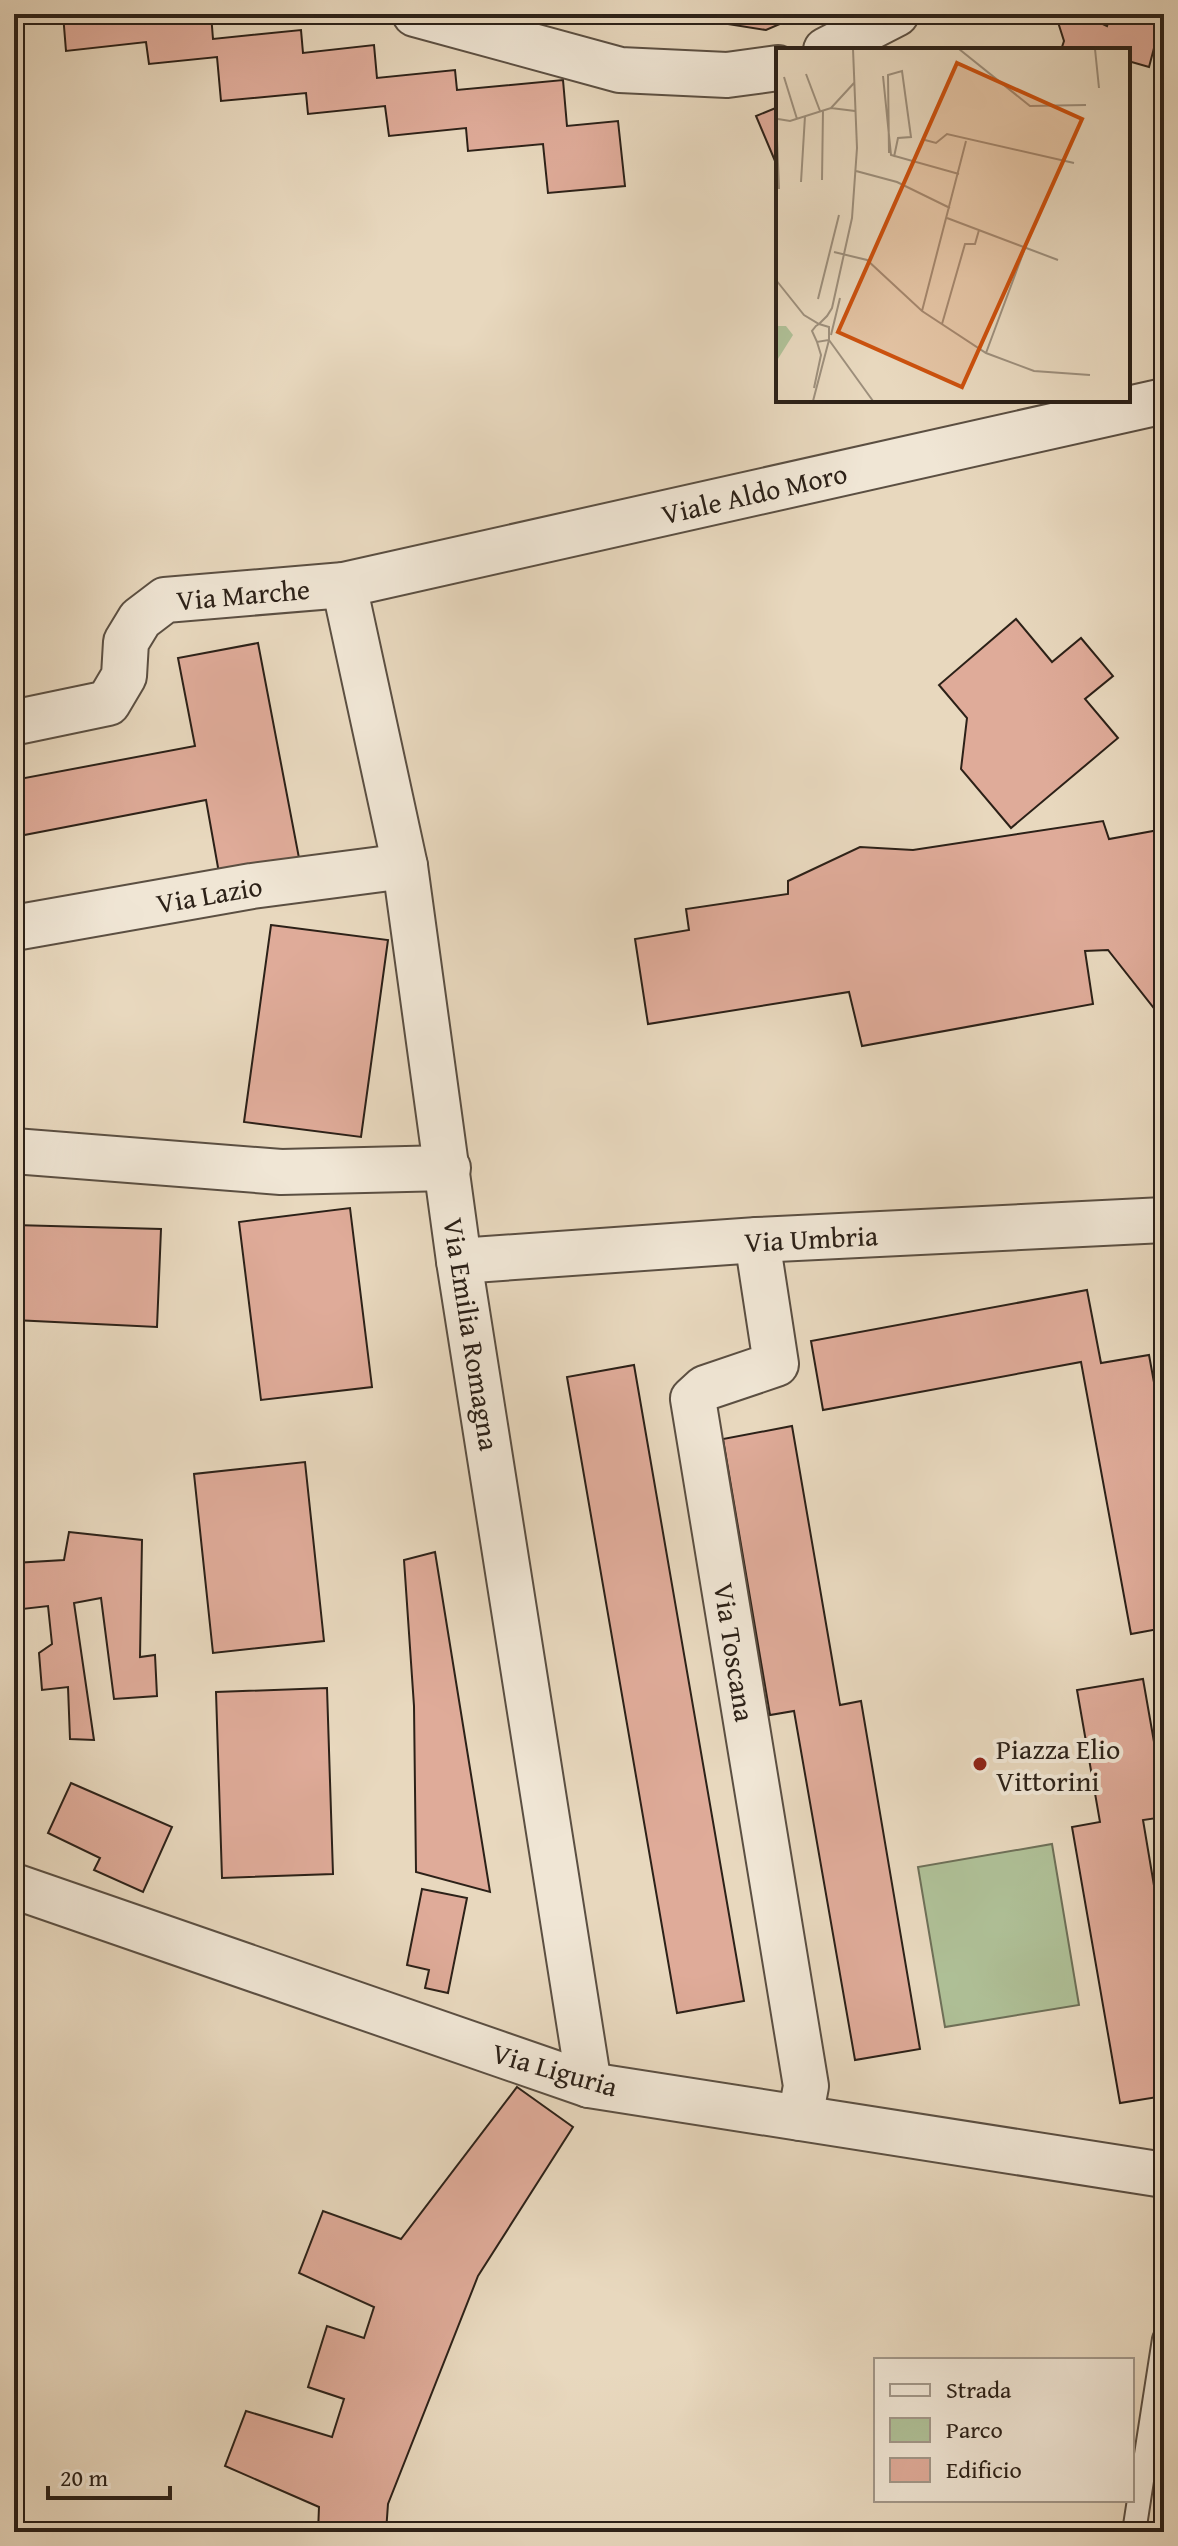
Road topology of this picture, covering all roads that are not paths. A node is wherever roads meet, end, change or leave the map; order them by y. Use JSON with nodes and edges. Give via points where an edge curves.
{"nodes":[{"id":1,"x":415,"y":14,"type":"edge"},
{"id":2,"x":896,"y":14,"type":"edge"},
{"id":3,"x":830,"y":48,"type":"edge"},
{"id":4,"x":776,"y":68,"type":"edge"},
{"id":5,"x":1164,"y":401,"type":"edge"},
{"id":6,"x":344,"y":585,"type":"junction"},
{"id":7,"x":17,"y":722,"type":"dead end"},
{"id":8,"x":405,"y":866,"type":"junction"},
{"id":9,"x":14,"y":928,"type":"edge"},
{"id":10,"x":14,"y":1151,"type":"edge"},
{"id":11,"x":448,"y":1168,"type":"junction"},
{"id":12,"x":1164,"y":1220,"type":"edge"},
{"id":13,"x":757,"y":1240,"type":"junction"},
{"id":14,"x":459,"y":1261,"type":"junction"},
{"id":15,"x":14,"y":1886,"type":"edge"},
{"id":16,"x":589,"y":2085,"type":"junction"},
{"id":17,"x":800,"y":2118,"type":"junction"},
{"id":18,"x":1164,"y":2175,"type":"edge"},
{"id":19,"x":1164,"y":2339,"type":"edge"},
{"id":20,"x":1134,"y":2532,"type":"edge"}],
"edges":[{"from":1,"to":4,"type":"street","via":[[620,70],[727,75]]},
{"from":2,"to":3,"type":"street"},
{"from":5,"to":6,"type":"street","name":"Viale Aldo Moro"},
{"from":6,"to":7,"type":"street","name":"Via Marche","via":[[165,600],[140,619],[126,642],[124,676],[108,703]]},
{"from":6,"to":8,"type":"street","name":"Via Emilia Romagna"},
{"from":8,"to":9,"type":"street","name":"Via Lazio","via":[[252,886]]},
{"from":8,"to":11,"type":"street","name":"Via Emilia Romagna"},
{"from":10,"to":11,"type":"street","via":[[281,1172]]},
{"from":11,"to":14,"type":"street","name":"Via Emilia Romagna"},
{"from":12,"to":13,"type":"street","name":"Via Umbria"},
{"from":13,"to":14,"type":"street","name":"Via Umbria"},
{"from":13,"to":17,"type":"street","name":"Via Toscana","via":[[776,1364],[705,1388],[693,1399],[806,2086]]},
{"from":14,"to":16,"type":"street","name":"Via Emilia Romagna"},
{"from":15,"to":16,"type":"street","name":"Via Liguria"},
{"from":16,"to":17,"type":"street","name":"Via Liguria"},
{"from":17,"to":18,"type":"street","name":"Via Liguria"},
{"from":19,"to":20,"type":"lane"}]}
